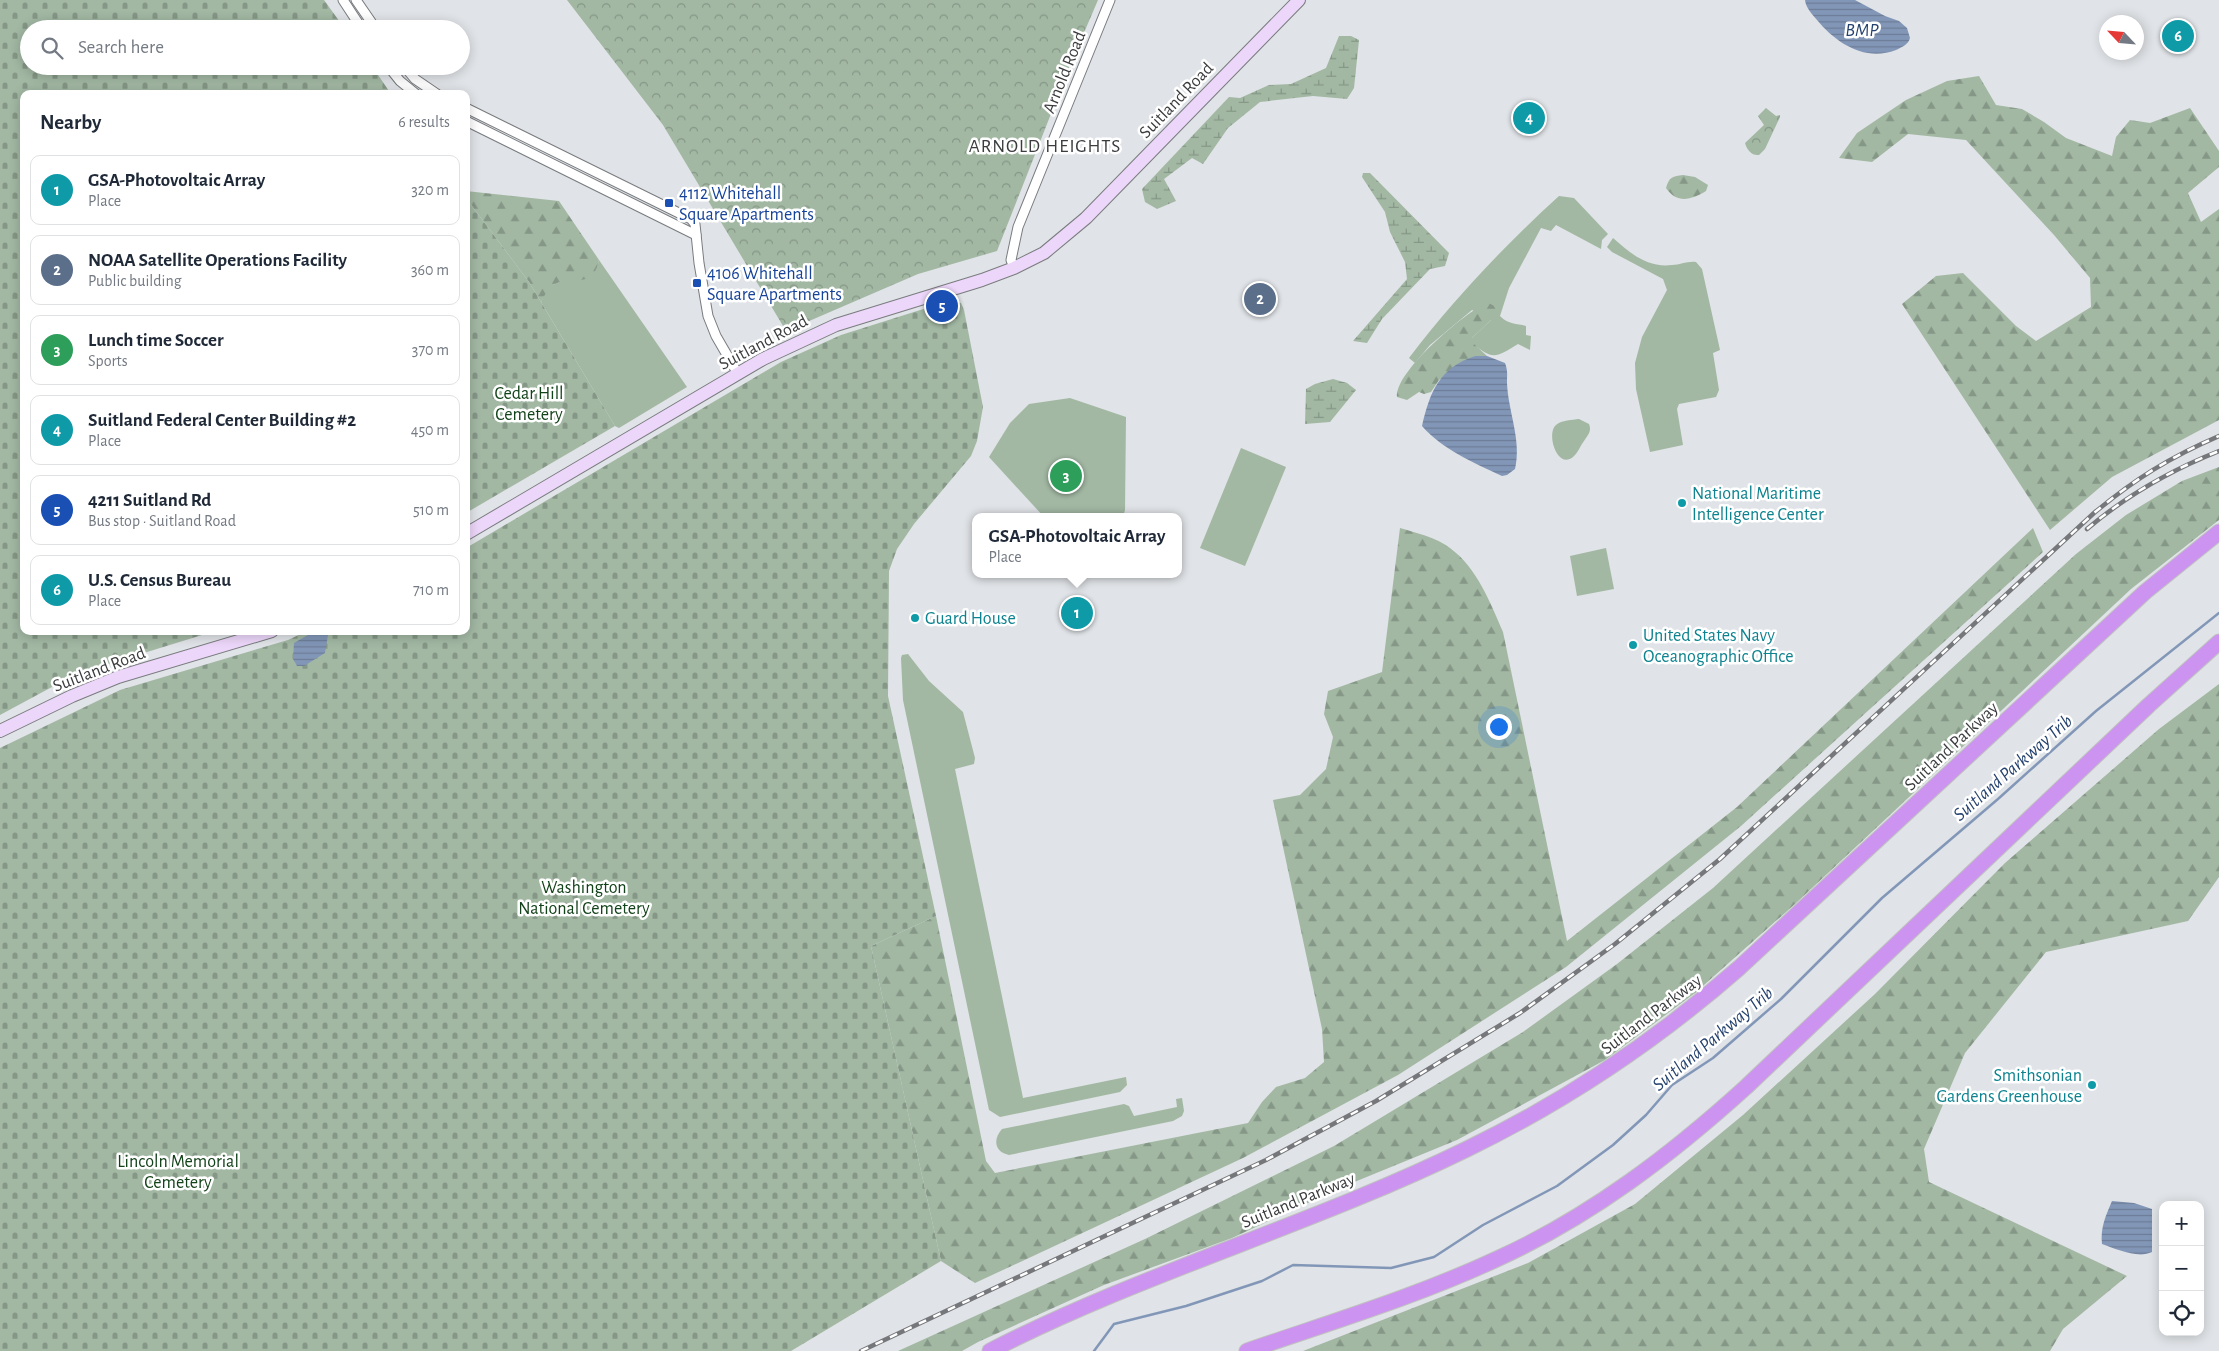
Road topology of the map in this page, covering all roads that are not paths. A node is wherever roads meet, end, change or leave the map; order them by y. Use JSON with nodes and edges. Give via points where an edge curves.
{"nodes":[{"id":1,"x":342,"y":0,"type":"edge"},
{"id":2,"x":356,"y":0,"type":"edge"},
{"id":3,"x":1110,"y":0,"type":"edge"},
{"id":4,"x":1299,"y":0,"type":"edge"},
{"id":5,"x":356,"y":20,"type":"edge"},
{"id":6,"x":370,"y":20,"type":"edge"},
{"id":7,"x":395,"y":75,"type":"edge"},
{"id":8,"x":412,"y":75,"type":"edge"},
{"id":9,"x":411,"y":90,"type":"edge"},
{"id":10,"x":431,"y":90,"type":"edge"},
{"id":11,"x":470,"y":110,"type":"edge"},
{"id":12,"x":470,"y":123,"type":"edge"},
{"id":13,"x":696,"y":235,"type":"junction"},
{"id":14,"x":1014,"y":268,"type":"junction"},
{"id":15,"x":738,"y":374,"type":"junction"},
{"id":16,"x":470,"y":532,"type":"edge"},
{"id":17,"x":2219,"y":532,"type":"edge"},
{"id":18,"x":259,"y":635,"type":"edge"},
{"id":19,"x":2219,"y":642,"type":"edge"},
{"id":20,"x":0,"y":731,"type":"edge"},
{"id":21,"x":990,"y":1351,"type":"edge"},
{"id":22,"x":1247,"y":1351,"type":"edge"}],
"edges":[{"from":1,"to":5,"type":"street"},
{"from":2,"to":6,"type":"street"},
{"from":3,"to":14,"type":"street","name":"Arnold Road","via":[[1018,227],[1011,260]]},
{"from":4,"to":14,"type":"main road","name":"Suitland Road","via":[[1086,218],[1044,253]]},
{"from":7,"to":9,"type":"street"},
{"from":8,"to":10,"type":"street"},
{"from":11,"to":13,"type":"street","via":[[691,219]]},
{"from":12,"to":13,"type":"street"},
{"from":13,"to":15,"type":"street","via":[[708,316]]},
{"from":14,"to":15,"type":"main road","name":"Suitland Road","via":[[836,325]]},
{"from":15,"to":16,"type":"main road","name":"Suitland Road"},
{"from":17,"to":21,"type":"highway","name":"Suitland Parkway","via":[[2145,592],[1739,968],[1678,1019],[1619,1062],[1533,1115],[1446,1159],[1076,1311]]},
{"from":18,"to":20,"type":"main road","name":"Suitland Road","via":[[118,677]]},
{"from":19,"to":22,"type":"highway","via":[[1746,1087],[1650,1168],[1588,1210],[1499,1258],[1383,1304]]}]}
